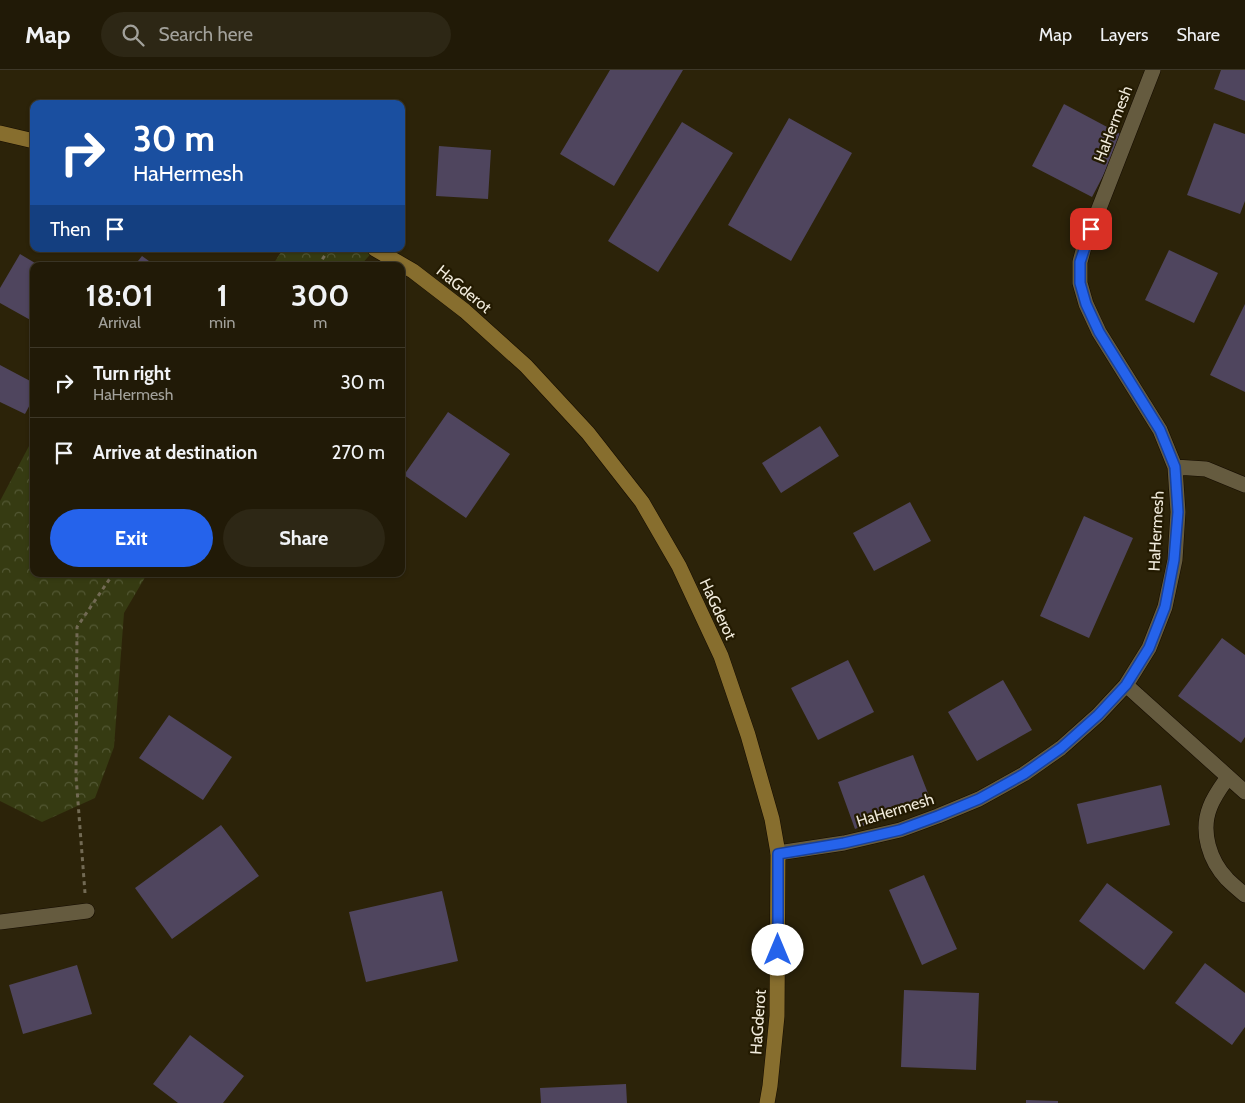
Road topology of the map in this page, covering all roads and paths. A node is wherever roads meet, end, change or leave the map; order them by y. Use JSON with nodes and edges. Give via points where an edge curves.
{"nodes":[{"id":1,"x":1154,"y":70,"type":"edge"},
{"id":2,"x":0,"y":133,"type":"edge"},
{"id":3,"x":30,"y":140,"type":"edge"},
{"id":4,"x":380,"y":252,"type":"edge"},
{"id":5,"x":397,"y":262,"type":"edge"},
{"id":6,"x":405,"y":267,"type":"edge"},
{"id":7,"x":1175,"y":467,"type":"junction"},
{"id":8,"x":1245,"y":485,"type":"edge"},
{"id":9,"x":111,"y":577,"type":"edge"},
{"id":10,"x":1126,"y":685,"type":"junction"},
{"id":11,"x":1228,"y":777,"type":"junction"},
{"id":12,"x":1245,"y":792,"type":"edge"},
{"id":13,"x":778,"y":854,"type":"junction"},
{"id":14,"x":1245,"y":895,"type":"edge"},
{"id":15,"x":86,"y":911,"type":"joint"},
{"id":16,"x":0,"y":922,"type":"edge"},
{"id":17,"x":767,"y":1103,"type":"edge"}],
"edges":[{"from":1,"to":7,"type":"street","name":"HaHermesh","via":[[1084,247],[1080,283],[1099,332],[1160,430]]},
{"from":2,"to":3,"type":"street"},
{"from":4,"to":5,"type":"street","name":"HaGderot"},
{"from":6,"to":13,"type":"street","name":"HaGderot","via":[[465,311],[526,366],[588,433],[642,502],[679,566],[721,656],[748,735],[772,819]]},
{"from":7,"to":8,"type":"street","via":[[1206,469]]},
{"from":7,"to":10,"type":"street","name":"HaHermesh","via":[[1178,512],[1174,560],[1165,607],[1149,648]]},
{"from":9,"to":15,"type":"path","via":[[77,627],[76,776]]},
{"from":10,"to":11,"type":"street"},
{"from":10,"to":13,"type":"street","name":"HaHermesh","via":[[1061,748],[1024,774],[979,799],[900,830]]},
{"from":11,"to":12,"type":"street"},
{"from":11,"to":14,"type":"street","via":[[1209,809],[1205,832],[1211,856],[1227,879]]},
{"from":13,"to":17,"type":"street","name":"HaGderot","via":[[777,1016]]},
{"from":15,"to":16,"type":"street"}]}
